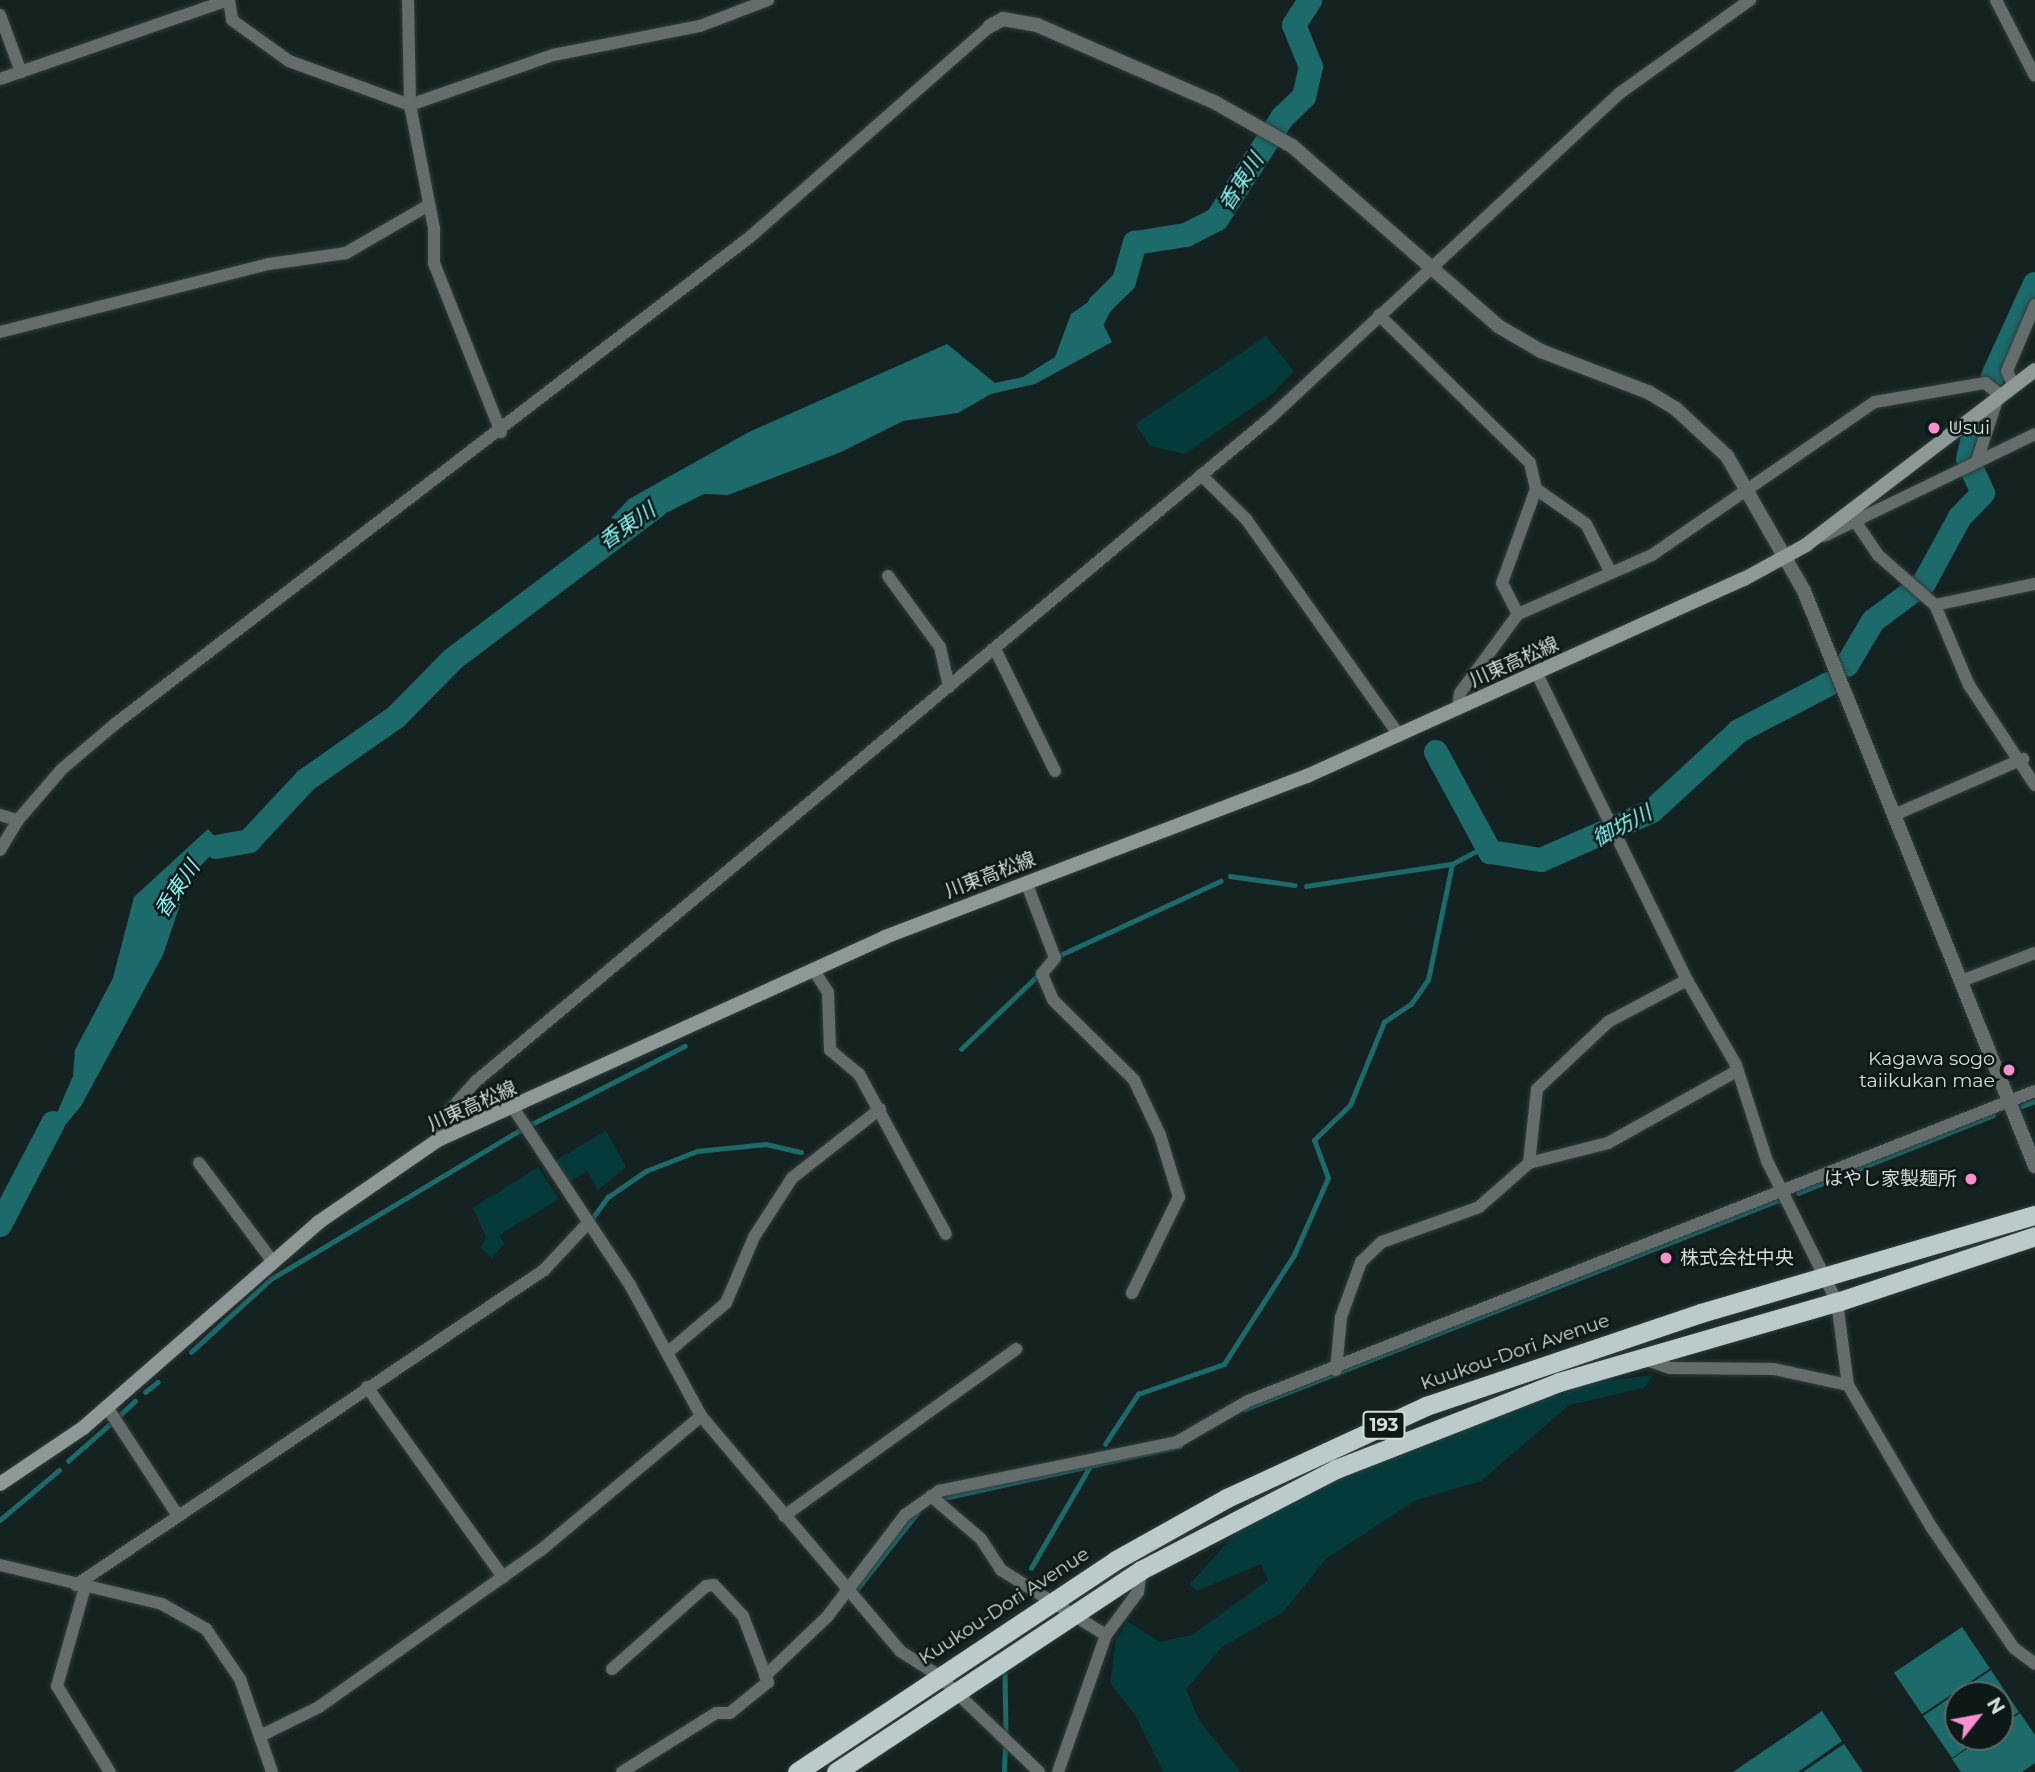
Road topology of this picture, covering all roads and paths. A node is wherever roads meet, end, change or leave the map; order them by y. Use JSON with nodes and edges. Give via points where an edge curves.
{"nodes":[{"id":1,"x":229,"y":0,"type":"edge"},
{"id":2,"x":408,"y":0,"type":"edge"},
{"id":3,"x":768,"y":0,"type":"edge"},
{"id":4,"x":1750,"y":0,"type":"edge"},
{"id":5,"x":1996,"y":0,"type":"edge"},
{"id":6,"x":0,"y":15,"type":"edge"},
{"id":7,"x":990,"y":26,"type":"joint"},
{"id":8,"x":20,"y":72,"type":"junction"},
{"id":9,"x":2035,"y":76,"type":"edge"},
{"id":10,"x":0,"y":79,"type":"edge"},
{"id":11,"x":410,"y":105,"type":"junction"},
{"id":12,"x":427,"y":206,"type":"junction"},
{"id":13,"x":1426,"y":269,"type":"junction"},
{"id":14,"x":2035,"y":305,"type":"edge"},
{"id":15,"x":1378,"y":315,"type":"junction"},
{"id":16,"x":0,"y":332,"type":"edge"},
{"id":17,"x":2035,"y":370,"type":"edge"},
{"id":18,"x":2013,"y":384,"type":"junction"},
{"id":19,"x":1999,"y":394,"type":"junction"},
{"id":20,"x":502,"y":432,"type":"junction"},
{"id":21,"x":2035,"y":434,"type":"edge"},
{"id":22,"x":1977,"y":461,"type":"junction"},
{"id":23,"x":1201,"y":475,"type":"junction"},
{"id":24,"x":1535,"y":489,"type":"junction"},
{"id":25,"x":1751,"y":489,"type":"junction"},
{"id":26,"x":1854,"y":521,"type":"junction"},
{"id":27,"x":1806,"y":545,"type":"junction"},
{"id":28,"x":1786,"y":557,"type":"junction"},
{"id":29,"x":1610,"y":571,"type":"junction"},
{"id":30,"x":888,"y":576,"type":"dead end"},
{"id":31,"x":2035,"y":584,"type":"edge"},
{"id":32,"x":1935,"y":605,"type":"junction"},
{"id":33,"x":1518,"y":614,"type":"junction"},
{"id":34,"x":995,"y":649,"type":"junction"},
{"id":35,"x":1537,"y":674,"type":"junction"},
{"id":36,"x":950,"y":687,"type":"junction"},
{"id":37,"x":1458,"y":709,"type":"junction"},
{"id":38,"x":1399,"y":735,"type":"junction"},
{"id":39,"x":2023,"y":759,"type":"junction"},
{"id":40,"x":1055,"y":771,"type":"dead end"},
{"id":41,"x":2035,"y":785,"type":"edge"},
{"id":42,"x":0,"y":814,"type":"edge"},
{"id":43,"x":1894,"y":815,"type":"junction"},
{"id":44,"x":18,"y":820,"type":"junction"},
{"id":45,"x":0,"y":850,"type":"edge"},
{"id":46,"x":1026,"y":882,"type":"junction"},
{"id":47,"x":2035,"y":953,"type":"edge"},
{"id":48,"x":813,"y":969,"type":"junction"},
{"id":49,"x":1687,"y":980,"type":"junction"},
{"id":50,"x":1961,"y":981,"type":"junction"},
{"id":51,"x":1737,"y":1071,"type":"junction"},
{"id":52,"x":2035,"y":1091,"type":"edge"},
{"id":53,"x":2010,"y":1103,"type":"junction"},
{"id":54,"x":514,"y":1109,"type":"junction"},
{"id":55,"x":880,"y":1109,"type":"junction"},
{"id":56,"x":438,"y":1140,"type":"junction"},
{"id":57,"x":198,"y":1163,"type":"dead end"},
{"id":58,"x":1529,"y":1163,"type":"junction"},
{"id":59,"x":2035,"y":1166,"type":"edge"},
{"id":60,"x":1782,"y":1191,"type":"junction"},
{"id":61,"x":2035,"y":1215,"type":"edge"},
{"id":62,"x":587,"y":1224,"type":"junction"},
{"id":63,"x":946,"y":1234,"type":"dead end"},
{"id":64,"x":2035,"y":1236,"type":"edge"},
{"id":65,"x":273,"y":1262,"type":"junction"},
{"id":66,"x":1826,"y":1280,"type":"junction"},
{"id":67,"x":1132,"y":1293,"type":"dead end"},
{"id":68,"x":1837,"y":1302,"type":"junction"},
{"id":69,"x":1016,"y":1349,"type":"dead end"},
{"id":70,"x":667,"y":1353,"type":"junction"},
{"id":71,"x":1638,"y":1357,"type":"junction"},
{"id":72,"x":1336,"y":1370,"type":"junction"},
{"id":73,"x":1847,"y":1385,"type":"junction"},
{"id":74,"x":367,"y":1387,"type":"junction"},
{"id":75,"x":107,"y":1407,"type":"junction"},
{"id":76,"x":701,"y":1416,"type":"junction"},
{"id":77,"x":0,"y":1484,"type":"edge"},
{"id":78,"x":931,"y":1496,"type":"junction"},
{"id":79,"x":178,"y":1516,"type":"junction"},
{"id":80,"x":784,"y":1516,"type":"junction"},
{"id":81,"x":0,"y":1565,"type":"edge"},
{"id":82,"x":1141,"y":1570,"type":"junction"},
{"id":83,"x":503,"y":1577,"type":"junction"},
{"id":84,"x":80,"y":1586,"type":"junction"},
{"id":85,"x":846,"y":1591,"type":"junction"},
{"id":86,"x":1054,"y":1599,"type":"junction"},
{"id":87,"x":1075,"y":1614,"type":"junction"},
{"id":88,"x":1106,"y":1635,"type":"junction"},
{"id":89,"x":2035,"y":1664,"type":"edge"},
{"id":90,"x":612,"y":1669,"type":"dead end"},
{"id":91,"x":938,"y":1675,"type":"junction"},
{"id":92,"x":765,"y":1676,"type":"junction"},
{"id":93,"x":953,"y":1693,"type":"junction"},
{"id":94,"x":260,"y":1736,"type":"junction"},
{"id":95,"x":110,"y":1772,"type":"edge"},
{"id":96,"x":272,"y":1772,"type":"edge"},
{"id":97,"x":622,"y":1772,"type":"edge"},
{"id":98,"x":797,"y":1772,"type":"edge"},
{"id":99,"x":836,"y":1772,"type":"edge"},
{"id":100,"x":1039,"y":1772,"type":"edge"},
{"id":101,"x":1058,"y":1772,"type":"edge"}],
"edges":[{"from":1,"to":8,"type":"street"},
{"from":1,"to":11,"type":"street","via":[[232,20],[289,61]]},
{"from":2,"to":11,"type":"street"},
{"from":3,"to":11,"type":"street","via":[[700,26],[552,55]]},
{"from":4,"to":13,"type":"street","via":[[1620,93]]},
{"from":5,"to":9,"type":"street"},
{"from":6,"to":8,"type":"street"},
{"from":7,"to":13,"type":"street","via":[[1018,19],[1216,103],[1315,163]]},
{"from":7,"to":20,"type":"street","via":[[782,211]]},
{"from":8,"to":10,"type":"street"},
{"from":11,"to":12,"type":"street"},
{"from":12,"to":16,"type":"street","via":[[346,253],[269,264]]},
{"from":12,"to":20,"type":"street","via":[[445,299]]},
{"from":13,"to":15,"type":"street"},
{"from":13,"to":25,"type":"street","via":[[1541,351],[1676,409],[1727,456]]},
{"from":14,"to":18,"type":"street","via":[[2007,371]]},
{"from":15,"to":23,"type":"street"},
{"from":15,"to":24,"type":"street","via":[[1522,449]]},
{"from":17,"to":18,"type":"main road","name":"川東高松線"},
{"from":18,"to":19,"type":"main road","name":"川東高松線"},
{"from":19,"to":22,"type":"street"},
{"from":19,"to":25,"type":"street","via":[[1985,383],[1875,402]]},
{"from":19,"to":27,"type":"main road","name":"川東高松線"},
{"from":20,"to":44,"type":"street","via":[[115,724],[54,776]]},
{"from":21,"to":22,"type":"street"},
{"from":22,"to":26,"type":"street"},
{"from":23,"to":34,"type":"street"},
{"from":23,"to":38,"type":"street","via":[[1246,519]]},
{"from":24,"to":29,"type":"street","via":[[1586,524]]},
{"from":24,"to":33,"type":"street","via":[[1502,583]]},
{"from":25,"to":28,"type":"street"},
{"from":25,"to":29,"type":"street","via":[[1652,555]]},
{"from":26,"to":27,"type":"street"},
{"from":26,"to":32,"type":"street","via":[[1878,555]]},
{"from":27,"to":28,"type":"main road","name":"川東高松線"},
{"from":28,"to":35,"type":"main road","name":"川東高松線"},
{"from":28,"to":43,"type":"street"},
{"from":29,"to":33,"type":"street"},
{"from":30,"to":36,"type":"street","via":[[940,647]]},
{"from":31,"to":32,"type":"street"},
{"from":32,"to":39,"type":"street","via":[[1969,685]]},
{"from":33,"to":37,"type":"street","via":[[1460,693]]},
{"from":34,"to":36,"type":"street"},
{"from":34,"to":40,"type":"street"},
{"from":35,"to":37,"type":"main road","name":"川東高松線"},
{"from":35,"to":49,"type":"street"},
{"from":36,"to":56,"type":"street","via":[[475,1082],[450,1110]]},
{"from":37,"to":38,"type":"main road","name":"川東高松線"},
{"from":38,"to":46,"type":"main road","name":"川東高松線"},
{"from":39,"to":41,"type":"street"},
{"from":39,"to":43,"type":"street"},
{"from":42,"to":44,"type":"street"},
{"from":43,"to":50,"type":"street"},
{"from":44,"to":45,"type":"street"},
{"from":46,"to":48,"type":"main road","name":"川東高松線"},
{"from":46,"to":67,"type":"street","via":[[1055,958],[1042,974],[1053,1000],[1134,1080],[1160,1135],[1179,1197]]},
{"from":47,"to":50,"type":"street"},
{"from":48,"to":54,"type":"main road","name":"川東高松線"},
{"from":48,"to":55,"type":"street","via":[[828,992],[830,1051],[859,1074]]},
{"from":49,"to":51,"type":"street"},
{"from":49,"to":58,"type":"street","via":[[1608,1022],[1537,1089]]},
{"from":50,"to":53,"type":"street"},
{"from":51,"to":58,"type":"street","via":[[1608,1143]]},
{"from":51,"to":60,"type":"street"},
{"from":52,"to":53,"type":"street"},
{"from":53,"to":59,"type":"street"},
{"from":53,"to":60,"type":"street"},
{"from":54,"to":56,"type":"main road","name":"川東高松線"},
{"from":54,"to":62,"type":"street"},
{"from":55,"to":63,"type":"street"},
{"from":55,"to":70,"type":"street","via":[[792,1178],[754,1237],[726,1303]]},
{"from":56,"to":65,"type":"main road","name":"川東高松線","via":[[383,1173]]},
{"from":57,"to":65,"type":"street"},
{"from":58,"to":72,"type":"street","via":[[1479,1207],[1382,1242],[1361,1262],[1341,1317]]},
{"from":60,"to":66,"type":"street"},
{"from":60,"to":72,"type":"street"},
{"from":61,"to":66,"type":"highway","name":"Kuukou-Dori Avenue","number":"193"},
{"from":62,"to":70,"type":"street"},
{"from":62,"to":74,"type":"street","via":[[544,1270]]},
{"from":64,"to":68,"type":"highway","number":"193"},
{"from":65,"to":75,"type":"main road","name":"川東高松線"},
{"from":66,"to":68,"type":"street"},
{"from":66,"to":86,"type":"highway","name":"Kuukou-Dori Avenue","number":"193","via":[[1701,1313],[1426,1406],[1227,1497]]},
{"from":68,"to":71,"type":"highway","number":"193"},
{"from":68,"to":73,"type":"street"},
{"from":69,"to":80,"type":"street"},
{"from":70,"to":76,"type":"street"},
{"from":71,"to":73,"type":"street","via":[[1670,1368],[1774,1369]]},
{"from":71,"to":82,"type":"highway","number":"193","via":[[1373,1453],[1237,1516]]},
{"from":72,"to":78,"type":"street","via":[[1248,1401],[1177,1443],[1066,1460],[1049,1471]]},
{"from":73,"to":89,"type":"street","via":[[1931,1528],[2014,1648]]},
{"from":74,"to":79,"type":"street"},
{"from":74,"to":83,"type":"street"},
{"from":75,"to":77,"type":"main road","name":"川東高松線"},
{"from":75,"to":79,"type":"street"},
{"from":76,"to":80,"type":"street"},
{"from":76,"to":83,"type":"street"},
{"from":78,"to":85,"type":"street","via":[[905,1515]]},
{"from":78,"to":86,"type":"street","via":[[981,1539],[1001,1570]]},
{"from":79,"to":84,"type":"street"},
{"from":80,"to":85,"type":"street"},
{"from":81,"to":84,"type":"street"},
{"from":82,"to":87,"type":"highway","number":"193"},
{"from":82,"to":88,"type":"street","via":[[1138,1592]]},
{"from":83,"to":94,"type":"street","via":[[319,1707]]},
{"from":84,"to":94,"type":"street","via":[[162,1604],[206,1629],[240,1679]]},
{"from":84,"to":95,"type":"street","via":[[57,1686]]},
{"from":85,"to":91,"type":"street","via":[[900,1651]]},
{"from":85,"to":92,"type":"street"},
{"from":86,"to":87,"type":"street"},
{"from":86,"to":91,"type":"highway","name":"Kuukou-Dori Avenue","number":"193"},
{"from":87,"to":88,"type":"street"},
{"from":87,"to":93,"type":"highway","number":"193"},
{"from":88,"to":101,"type":"street"},
{"from":90,"to":92,"type":"street","via":[[706,1586],[714,1585],[743,1616]]},
{"from":91,"to":93,"type":"street"},
{"from":91,"to":98,"type":"highway","name":"Kuukou-Dori Avenue","number":"193"},
{"from":92,"to":97,"type":"street","via":[[766,1686],[730,1713],[716,1713]]},
{"from":93,"to":99,"type":"highway","number":"193"},
{"from":93,"to":100,"type":"street"},
{"from":94,"to":96,"type":"street"}]}
